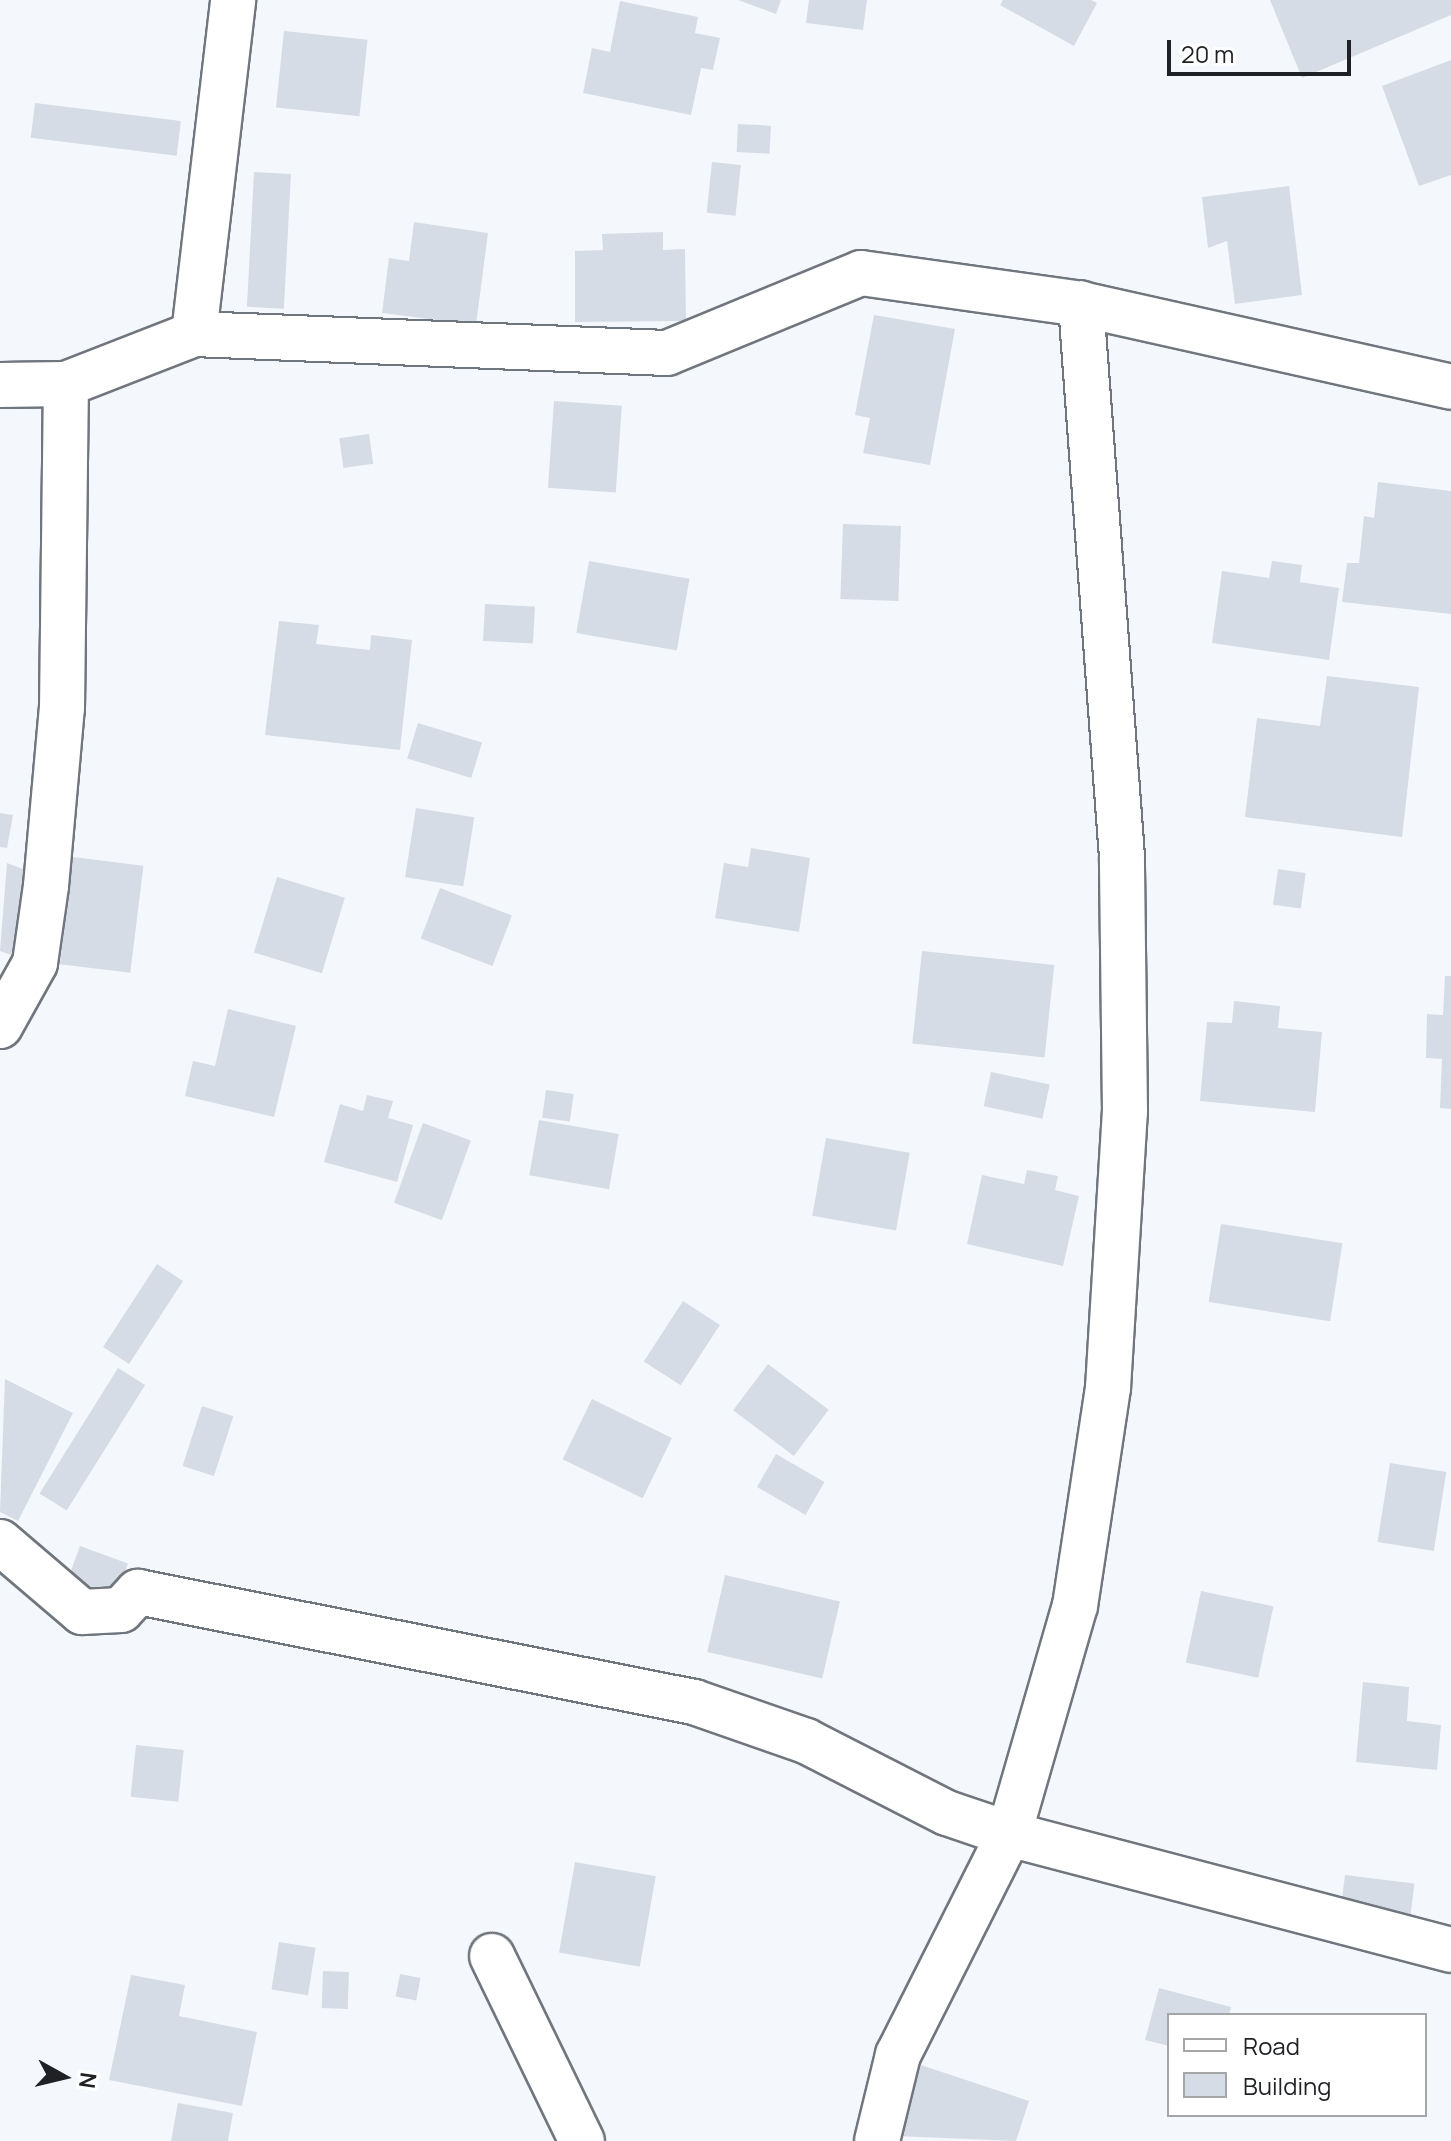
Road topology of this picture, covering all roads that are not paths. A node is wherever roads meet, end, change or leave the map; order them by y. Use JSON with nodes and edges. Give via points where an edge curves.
{"nodes":[{"id":1,"x":233,"y":0,"type":"edge"},
{"id":2,"x":1081,"y":304,"type":"junction"},
{"id":3,"x":194,"y":334,"type":"junction"},
{"id":4,"x":66,"y":384,"type":"junction"},
{"id":5,"x":0,"y":385,"type":"edge"},
{"id":6,"x":1451,"y":387,"type":"edge"},
{"id":7,"x":0,"y":1026,"type":"edge"},
{"id":8,"x":0,"y":1542,"type":"edge"},
{"id":9,"x":1009,"y":1834,"type":"junction"},
{"id":10,"x":1451,"y":1950,"type":"edge"},
{"id":11,"x":492,"y":1956,"type":"dead end"},
{"id":12,"x":582,"y":2141,"type":"edge"},
{"id":13,"x":877,"y":2141,"type":"edge"}],
"edges":[{"from":1,"to":3,"type":"street"},
{"from":2,"to":3,"type":"street","via":[[861,273],[667,353]]},
{"from":2,"to":6,"type":"street"},
{"from":2,"to":9,"type":"street","via":[[1122,857],[1125,1112],[1108,1388],[1075,1606]]},
{"from":3,"to":4,"type":"street"},
{"from":4,"to":5,"type":"street"},
{"from":4,"to":7,"type":"street","via":[[62,708],[46,886],[35,963]]},
{"from":8,"to":9,"type":"street","via":[[82,1612],[121,1610],[138,1592],[694,1702],[806,1741],[947,1813]]},
{"from":9,"to":10,"type":"street","via":[[1182,1885]]},
{"from":9,"to":13,"type":"street","via":[[898,2055]]},
{"from":11,"to":12,"type":"street"}]}
